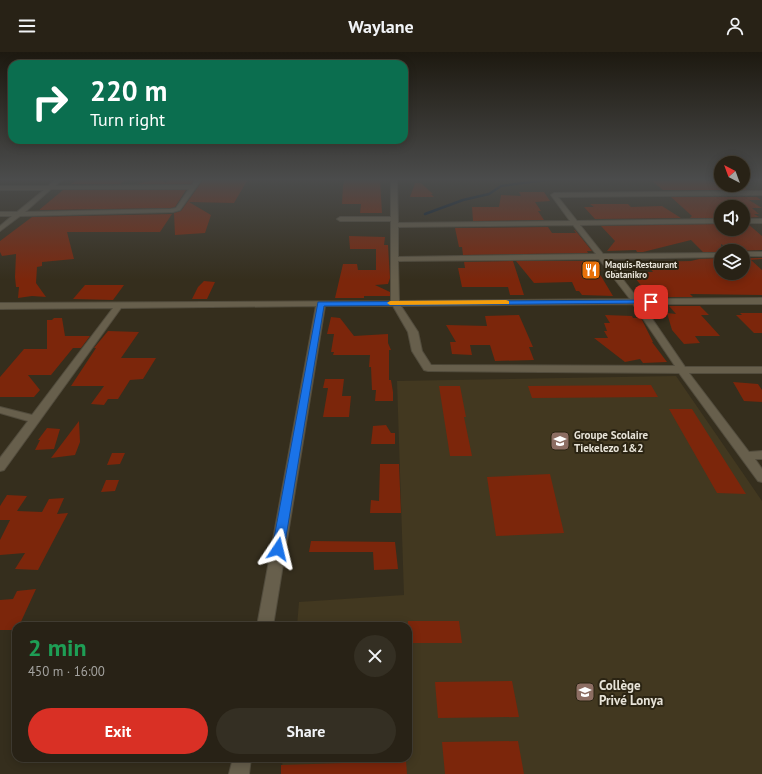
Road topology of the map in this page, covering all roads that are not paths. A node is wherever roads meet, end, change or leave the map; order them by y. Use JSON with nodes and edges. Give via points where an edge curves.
{"nodes":[{"id":1,"x":85,"y":213,"type":"edge"},
{"id":2,"x":395,"y":213,"type":"edge"},
{"id":3,"x":568,"y":213,"type":"edge"},
{"id":4,"x":0,"y":214,"type":"edge"},
{"id":5,"x":18,"y":214,"type":"junction"},
{"id":6,"x":340,"y":219,"type":"dead end"},
{"id":7,"x":714,"y":221,"type":"edge"},
{"id":8,"x":750,"y":221,"type":"edge"},
{"id":9,"x":762,"y":221,"type":"edge"},
{"id":10,"x":395,"y":222,"type":"junction"},
{"id":11,"x":575,"y":222,"type":"junction"},
{"id":12,"x":0,"y":229,"type":"edge"},
{"id":13,"x":750,"y":254,"type":"edge"},
{"id":14,"x":762,"y":254,"type":"edge"},
{"id":15,"x":714,"y":255,"type":"edge"},
{"id":16,"x":600,"y":256,"type":"junction"},
{"id":17,"x":395,"y":259,"type":"junction"},
{"id":18,"x":762,"y":301,"type":"edge"},
{"id":19,"x":636,"y":302,"type":"junction"},
{"id":20,"x":395,"y":303,"type":"junction"},
{"id":21,"x":320,"y":304,"type":"junction"},
{"id":22,"x":119,"y":305,"type":"junction"},
{"id":23,"x":0,"y":306,"type":"edge"},
{"id":24,"x":762,"y":370,"type":"edge"},
{"id":25,"x":683,"y":371,"type":"junction"},
{"id":26,"x":0,"y":410,"type":"edge"},
{"id":27,"x":35,"y":419,"type":"junction"},
{"id":28,"x":762,"y":455,"type":"edge"},
{"id":29,"x":746,"y":456,"type":"junction"},
{"id":30,"x":0,"y":467,"type":"edge"},
{"id":31,"x":762,"y":478,"type":"edge"},
{"id":32,"x":266,"y":622,"type":"edge"},
{"id":33,"x":241,"y":762,"type":"edge"},
{"id":34,"x":239,"y":774,"type":"edge"}],
"edges":[{"from":1,"to":5,"type":"street"},
{"from":2,"to":10,"type":"street"},
{"from":3,"to":11,"type":"street"},
{"from":4,"to":5,"type":"street"},
{"from":5,"to":12,"type":"street"},
{"from":6,"to":10,"type":"street"},
{"from":7,"to":11,"type":"street"},
{"from":8,"to":9,"type":"street"},
{"from":10,"to":11,"type":"street"},
{"from":10,"to":17,"type":"street"},
{"from":11,"to":16,"type":"street"},
{"from":13,"to":14,"type":"street"},
{"from":15,"to":16,"type":"street"},
{"from":16,"to":17,"type":"street"},
{"from":16,"to":19,"type":"street"},
{"from":17,"to":20,"type":"street"},
{"from":18,"to":19,"type":"street"},
{"from":19,"to":20,"type":"street"},
{"from":19,"to":25,"type":"street"},
{"from":20,"to":21,"type":"street"},
{"from":20,"to":25,"type":"street","via":[[413,332],[417,351],[428,368]]},
{"from":21,"to":22,"type":"street"},
{"from":21,"to":32,"type":"street"},
{"from":22,"to":23,"type":"street"},
{"from":22,"to":27,"type":"street"},
{"from":24,"to":25,"type":"street"},
{"from":25,"to":29,"type":"street"},
{"from":26,"to":27,"type":"street"},
{"from":27,"to":30,"type":"street"},
{"from":28,"to":29,"type":"street"},
{"from":29,"to":31,"type":"street"},
{"from":33,"to":34,"type":"street"}]}
